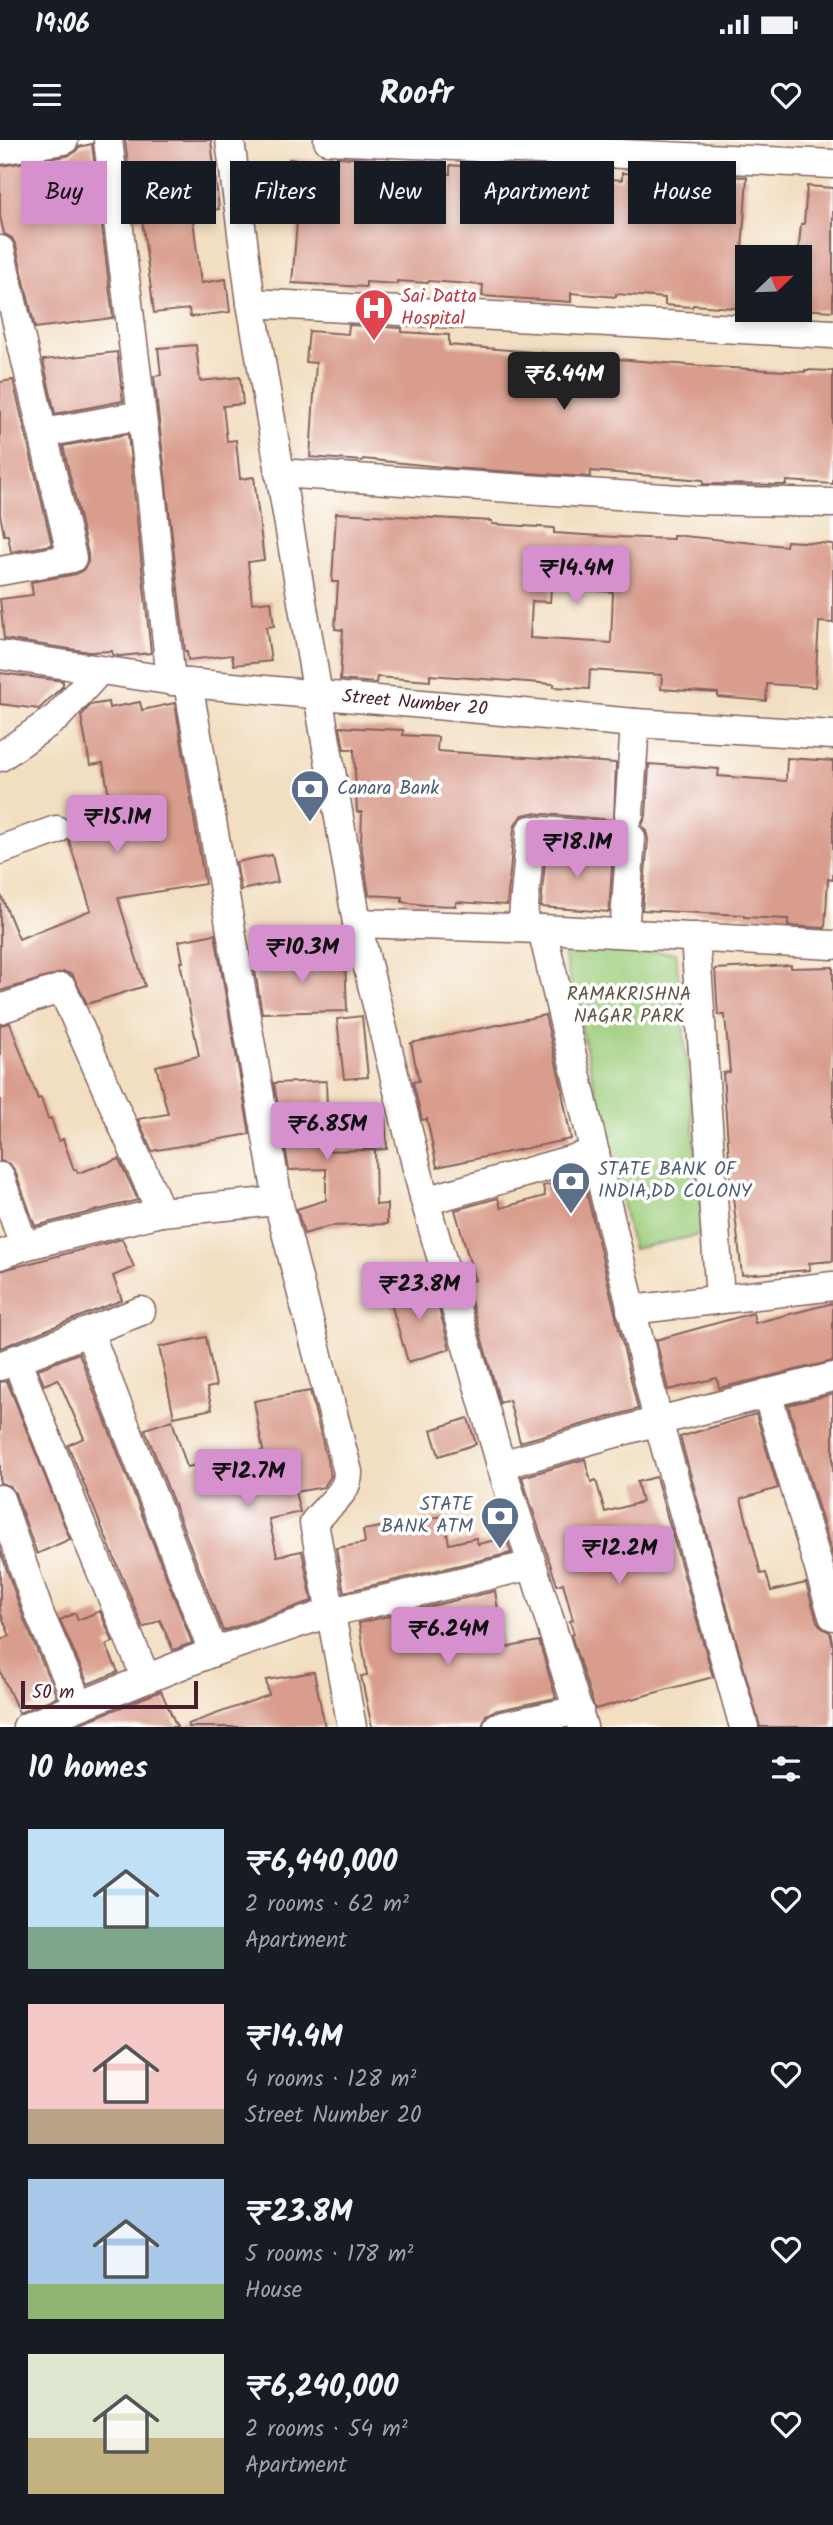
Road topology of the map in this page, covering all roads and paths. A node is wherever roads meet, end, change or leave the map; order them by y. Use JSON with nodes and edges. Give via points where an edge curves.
{"nodes":[{"id":1,"x":64,"y":140,"type":"edge"},
{"id":2,"x":108,"y":140,"type":"edge"},
{"id":3,"x":230,"y":140,"type":"edge"},
{"id":4,"x":328,"y":140,"type":"edge"},
{"id":5,"x":29,"y":143,"type":"edge"},
{"id":6,"x":0,"y":150,"type":"edge"},
{"id":7,"x":833,"y":164,"type":"edge"},
{"id":8,"x":0,"y":250,"type":"edge"},
{"id":9,"x":251,"y":303,"type":"junction"},
{"id":10,"x":833,"y":334,"type":"edge"},
{"id":11,"x":141,"y":415,"type":"junction"},
{"id":12,"x":44,"y":432,"type":"junction"},
{"id":13,"x":279,"y":473,"type":"junction"},
{"id":14,"x":833,"y":503,"type":"edge"},
{"id":15,"x":0,"y":571,"type":"edge"},
{"id":16,"x":0,"y":655,"type":"edge"},
{"id":17,"x":100,"y":670,"type":"junction"},
{"id":18,"x":179,"y":682,"type":"junction"},
{"id":19,"x":316,"y":694,"type":"junction"},
{"id":20,"x":635,"y":723,"type":"junction"},
{"id":21,"x":833,"y":735,"type":"edge"},
{"id":22,"x":0,"y":757,"type":"edge"},
{"id":23,"x":629,"y":815,"type":"dead end"},
{"id":24,"x":56,"y":830,"type":"dead end"},
{"id":25,"x":0,"y":850,"type":"edge"},
{"id":26,"x":357,"y":923,"type":"junction"},
{"id":27,"x":532,"y":928,"type":"junction"},
{"id":28,"x":624,"y":933,"type":"junction"},
{"id":29,"x":695,"y":937,"type":"junction"},
{"id":30,"x":833,"y":945,"type":"edge"},
{"id":31,"x":0,"y":1009,"type":"edge"},
{"id":32,"x":595,"y":1153,"type":"junction"},
{"id":33,"x":0,"y":1177,"type":"edge"},
{"id":34,"x":278,"y":1200,"type":"junction"},
{"id":35,"x":425,"y":1201,"type":"junction"},
{"id":36,"x":160,"y":1212,"type":"junction"},
{"id":37,"x":12,"y":1250,"type":"edge"},
{"id":38,"x":833,"y":1286,"type":"edge"},
{"id":39,"x":720,"y":1299,"type":"junction"},
{"id":40,"x":631,"y":1310,"type":"junction"},
{"id":41,"x":141,"y":1311,"type":"dead end"},
{"id":42,"x":89,"y":1332,"type":"junction"},
{"id":43,"x":8,"y":1363,"type":"edge"},
{"id":44,"x":833,"y":1377,"type":"edge"},
{"id":45,"x":767,"y":1393,"type":"junction"},
{"id":46,"x":658,"y":1421,"type":"junction"},
{"id":47,"x":501,"y":1465,"type":"junction"},
{"id":48,"x":0,"y":1499,"type":"edge"},
{"id":49,"x":532,"y":1565,"type":"junction"},
{"id":50,"x":331,"y":1612,"type":"junction"},
{"id":51,"x":833,"y":1616,"type":"edge"},
{"id":52,"x":213,"y":1652,"type":"junction"},
{"id":53,"x":146,"y":1678,"type":"junction"},
{"id":54,"x":79,"y":1705,"type":"junction"},
{"id":55,"x":581,"y":1718,"type":"edge"},
{"id":56,"x":27,"y":1727,"type":"edge"},
{"id":57,"x":352,"y":1727,"type":"edge"},
{"id":58,"x":498,"y":1727,"type":"edge"},
{"id":59,"x":744,"y":1727,"type":"edge"}],
"edges":[{"from":1,"to":5,"type":"street"},
{"from":2,"to":11,"type":"street"},
{"from":3,"to":9,"type":"street"},
{"from":4,"to":7,"type":"street"},
{"from":5,"to":6,"type":"street"},
{"from":8,"to":12,"type":"street"},
{"from":9,"to":10,"type":"street"},
{"from":9,"to":13,"type":"street"},
{"from":11,"to":12,"type":"street"},
{"from":11,"to":18,"type":"street"},
{"from":12,"to":15,"type":"street","via":[[72,558]]},
{"from":13,"to":14,"type":"street","via":[[694,500]]},
{"from":13,"to":19,"type":"street"},
{"from":16,"to":17,"type":"street","name":"Street Number 20"},
{"from":17,"to":18,"type":"street","name":"Street Number 20"},
{"from":17,"to":22,"type":"street","via":[[57,717]]},
{"from":18,"to":19,"type":"street","name":"Street Number 20"},
{"from":18,"to":34,"type":"street"},
{"from":19,"to":20,"type":"street","name":"Street Number 20"},
{"from":19,"to":26,"type":"street"},
{"from":20,"to":21,"type":"street","name":"Street Number 20"},
{"from":20,"to":23,"type":"street"},
{"from":24,"to":25,"type":"street"},
{"from":26,"to":27,"type":"street"},
{"from":26,"to":35,"type":"street"},
{"from":27,"to":28,"type":"street"},
{"from":27,"to":28,"type":"street","via":[[531,830],[631,838]]},
{"from":27,"to":32,"type":"street"},
{"from":28,"to":29,"type":"street"},
{"from":29,"to":30,"type":"street"},
{"from":29,"to":39,"type":"street"},
{"from":31,"to":36,"type":"street","via":[[62,988]]},
{"from":32,"to":35,"type":"street"},
{"from":32,"to":40,"type":"street"},
{"from":33,"to":37,"type":"street"},
{"from":34,"to":36,"type":"street"},
{"from":34,"to":50,"type":"street","via":[[348,1472],[345,1489],[314,1523]]},
{"from":35,"to":47,"type":"street"},
{"from":36,"to":37,"type":"street"},
{"from":38,"to":39,"type":"street"},
{"from":39,"to":40,"type":"street"},
{"from":40,"to":46,"type":"street"},
{"from":41,"to":42,"type":"street"},
{"from":42,"to":43,"type":"street"},
{"from":42,"to":52,"type":"street"},
{"from":43,"to":53,"type":"street"},
{"from":44,"to":45,"type":"street"},
{"from":45,"to":46,"type":"street"},
{"from":45,"to":51,"type":"street"},
{"from":46,"to":47,"type":"street"},
{"from":46,"to":59,"type":"street"},
{"from":47,"to":49,"type":"street"},
{"from":48,"to":54,"type":"street","via":[[40,1615]]},
{"from":49,"to":50,"type":"street"},
{"from":49,"to":55,"type":"street"},
{"from":50,"to":52,"type":"street"},
{"from":50,"to":57,"type":"street"},
{"from":52,"to":53,"type":"street"},
{"from":53,"to":54,"type":"street"},
{"from":54,"to":56,"type":"street"},
{"from":55,"to":58,"type":"street"}]}
